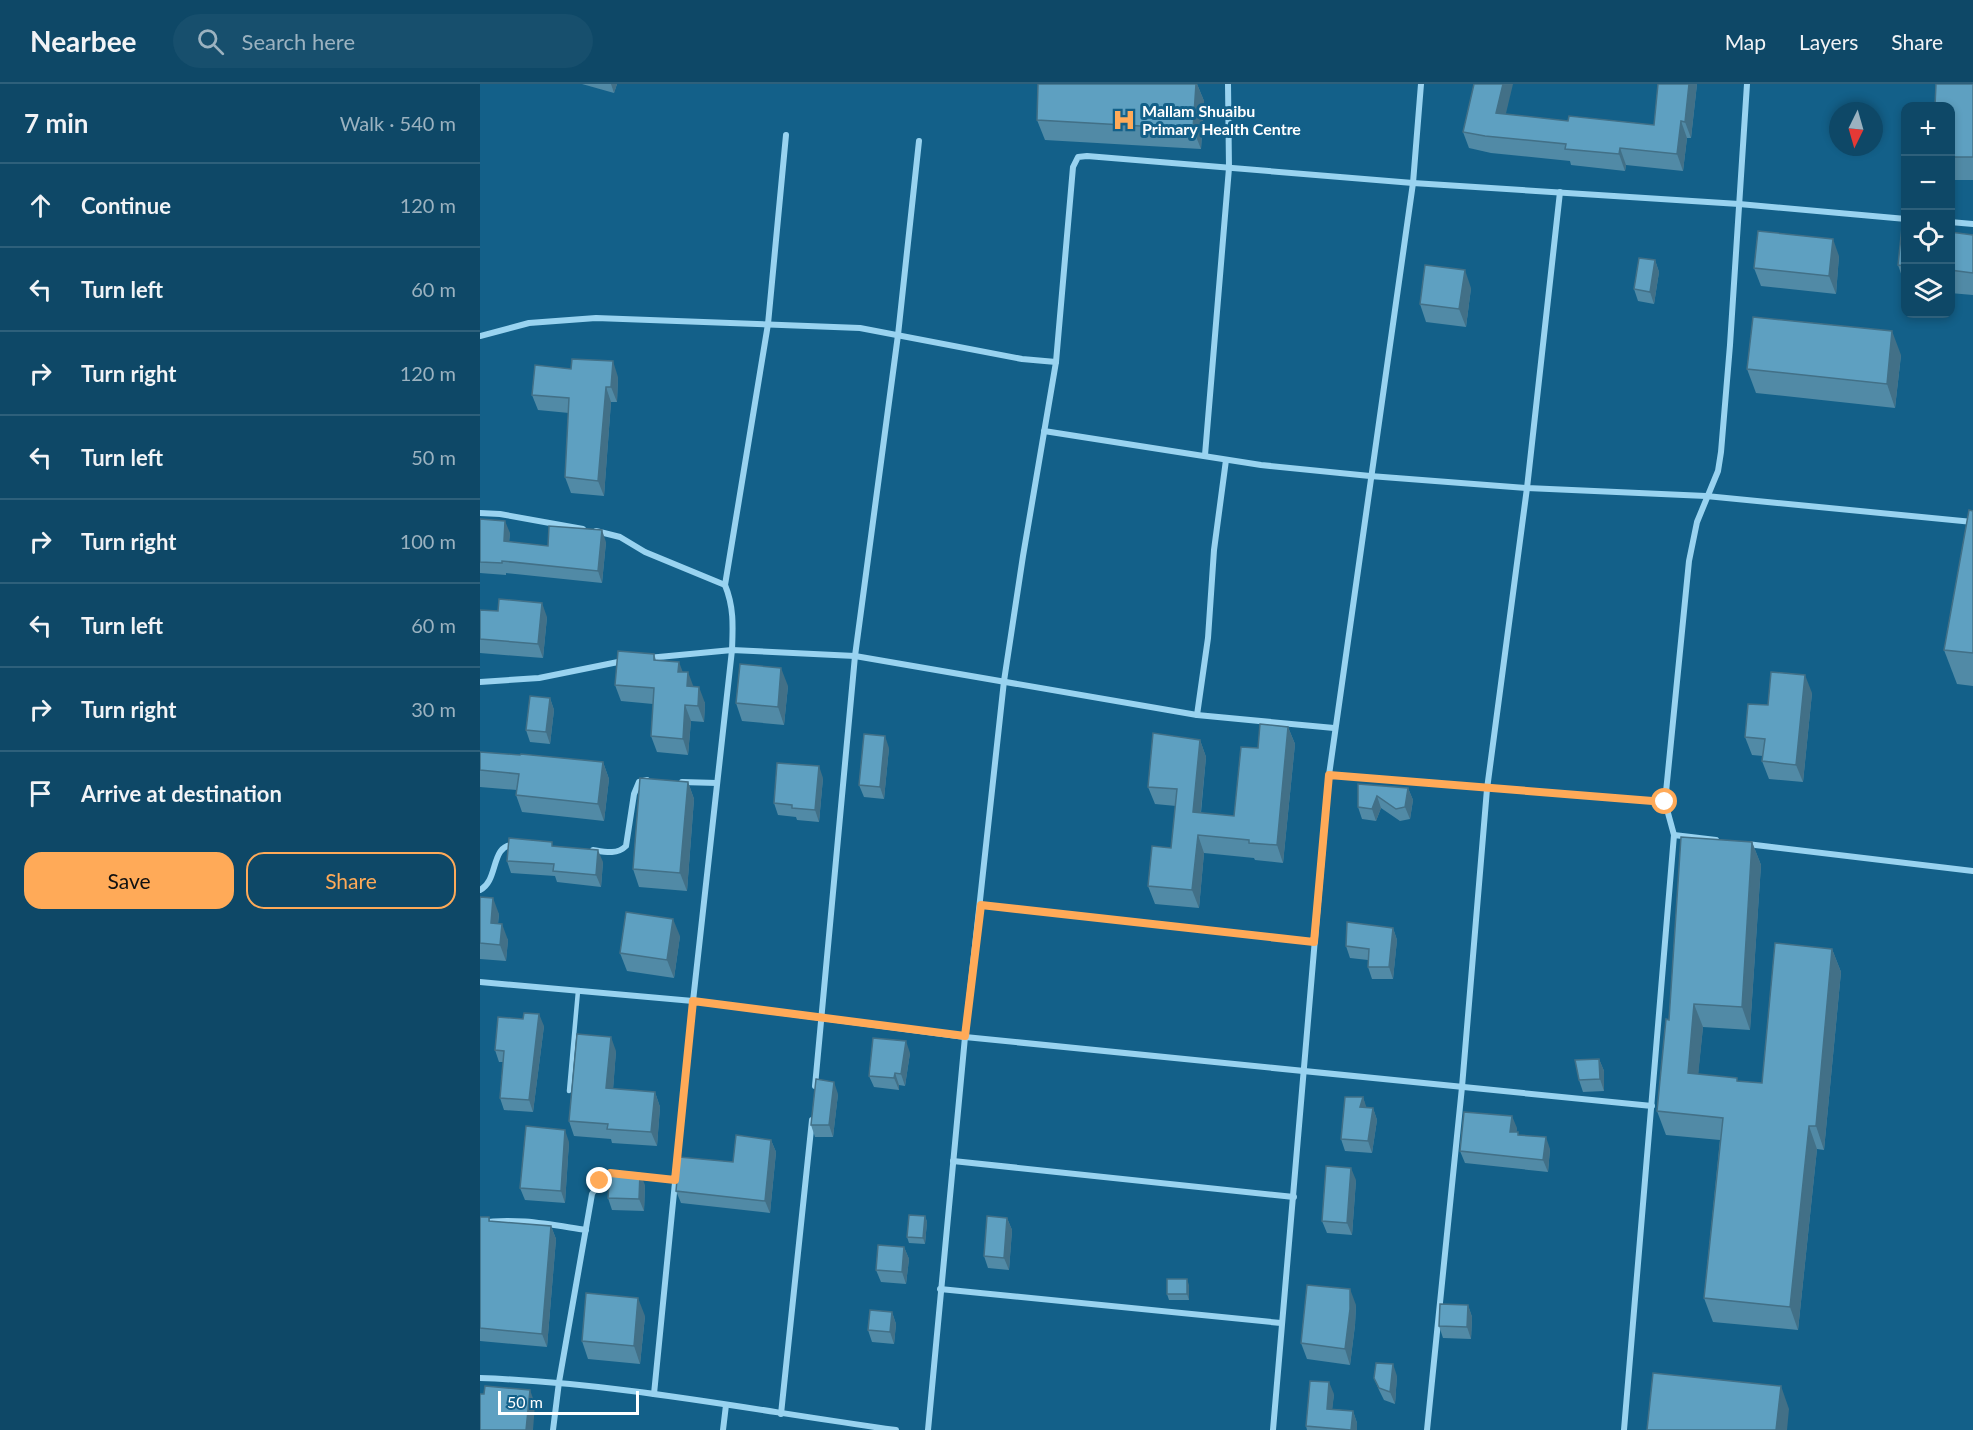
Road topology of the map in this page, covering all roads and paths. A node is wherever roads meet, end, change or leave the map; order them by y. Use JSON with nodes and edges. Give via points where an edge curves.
{"nodes":[{"id":1,"x":1228,"y":84,"type":"edge"},
{"id":2,"x":1421,"y":84,"type":"edge"},
{"id":3,"x":1747,"y":84,"type":"edge"},
{"id":4,"x":786,"y":135,"type":"dead end"},
{"id":5,"x":919,"y":141,"type":"dead end"},
{"id":6,"x":1229,"y":168,"type":"junction"},
{"id":7,"x":1413,"y":183,"type":"junction"},
{"id":8,"x":1560,"y":192,"type":"junction"},
{"id":9,"x":1739,"y":204,"type":"junction"},
{"id":10,"x":1901,"y":219,"type":"edge"},
{"id":11,"x":1955,"y":222,"type":"edge"},
{"id":12,"x":1973,"y":224,"type":"edge"},
{"id":13,"x":768,"y":324,"type":"junction"},
{"id":14,"x":898,"y":335,"type":"junction"},
{"id":15,"x":480,"y":336,"type":"edge"},
{"id":16,"x":1056,"y":362,"type":"junction"},
{"id":17,"x":1044,"y":431,"type":"junction"},
{"id":18,"x":1204,"y":456,"type":"junction"},
{"id":19,"x":1226,"y":460,"type":"junction"},
{"id":20,"x":1370,"y":476,"type":"junction"},
{"id":21,"x":1527,"y":488,"type":"junction"},
{"id":22,"x":1706,"y":496,"type":"junction"},
{"id":23,"x":480,"y":513,"type":"edge"},
{"id":24,"x":1973,"y":522,"type":"edge"},
{"id":25,"x":725,"y":585,"type":"junction"},
{"id":26,"x":732,"y":650,"type":"junction"},
{"id":27,"x":855,"y":656,"type":"junction"},
{"id":28,"x":642,"y":659,"type":"edge"},
{"id":29,"x":631,"y":660,"type":"edge"},
{"id":30,"x":1004,"y":681,"type":"junction"},
{"id":31,"x":480,"y":682,"type":"edge"},
{"id":32,"x":1197,"y":715,"type":"junction"},
{"id":33,"x":1334,"y":728,"type":"junction"},
{"id":34,"x":1329,"y":775,"type":"junction"},
{"id":35,"x":659,"y":781,"type":"edge"},
{"id":36,"x":671,"y":781,"type":"edge"},
{"id":37,"x":717,"y":783,"type":"junction"},
{"id":38,"x":1487,"y":789,"type":"junction"},
{"id":39,"x":1665,"y":802,"type":"junction"},
{"id":40,"x":1674,"y":835,"type":"junction"},
{"id":41,"x":1720,"y":840,"type":"edge"},
{"id":42,"x":1743,"y":843,"type":"edge"},
{"id":43,"x":520,"y":845,"type":"edge"},
{"id":44,"x":588,"y":850,"type":"edge"},
{"id":45,"x":1973,"y":871,"type":"edge"},
{"id":46,"x":480,"y":890,"type":"edge"},
{"id":47,"x":981,"y":905,"type":"junction"},
{"id":48,"x":1314,"y":942,"type":"junction"},
{"id":49,"x":480,"y":982,"type":"edge"},
{"id":50,"x":578,"y":991,"type":"junction"},
{"id":51,"x":693,"y":1001,"type":"junction"},
{"id":52,"x":822,"y":1018,"type":"junction"},
{"id":53,"x":965,"y":1036,"type":"junction"},
{"id":54,"x":1305,"y":1070,"type":"junction"},
{"id":55,"x":815,"y":1088,"type":"edge"},
{"id":56,"x":1462,"y":1088,"type":"junction"},
{"id":57,"x":569,"y":1091,"type":"edge"},
{"id":58,"x":1652,"y":1106,"type":"junction"},
{"id":59,"x":813,"y":1112,"type":"edge"},
{"id":60,"x":953,"y":1161,"type":"junction"},
{"id":61,"x":675,"y":1180,"type":"junction"},
{"id":62,"x":1294,"y":1197,"type":"junction"},
{"id":63,"x":480,"y":1223,"type":"edge"},
{"id":64,"x":586,"y":1230,"type":"junction"},
{"id":65,"x":940,"y":1289,"type":"junction"},
{"id":66,"x":1281,"y":1323,"type":"junction"},
{"id":67,"x":480,"y":1378,"type":"edge"},
{"id":68,"x":559,"y":1382,"type":"junction"},
{"id":69,"x":654,"y":1394,"type":"junction"},
{"id":70,"x":726,"y":1404,"type":"junction"},
{"id":71,"x":781,"y":1414,"type":"junction"},
{"id":72,"x":554,"y":1430,"type":"edge"},
{"id":73,"x":723,"y":1430,"type":"edge"},
{"id":74,"x":896,"y":1430,"type":"edge"},
{"id":75,"x":928,"y":1430,"type":"edge"},
{"id":76,"x":1273,"y":1430,"type":"edge"},
{"id":77,"x":1427,"y":1430,"type":"edge"},
{"id":78,"x":1624,"y":1430,"type":"edge"}],
"edges":[{"from":1,"to":6,"type":"street"},
{"from":2,"to":7,"type":"street"},
{"from":3,"to":9,"type":"street"},
{"from":4,"to":13,"type":"street"},
{"from":5,"to":14,"type":"street"},
{"from":6,"to":7,"type":"street"},
{"from":6,"to":16,"type":"street","via":[[1077,157]]},
{"from":6,"to":18,"type":"street"},
{"from":7,"to":8,"type":"street"},
{"from":7,"to":20,"type":"street"},
{"from":8,"to":9,"type":"street"},
{"from":8,"to":21,"type":"street"},
{"from":9,"to":10,"type":"street"},
{"from":9,"to":22,"type":"street","via":[[1721,452],[1718,471]]},
{"from":11,"to":12,"type":"street"},
{"from":13,"to":14,"type":"street","via":[[860,328]]},
{"from":13,"to":15,"type":"street","via":[[596,318],[529,323]]},
{"from":13,"to":25,"type":"street"},
{"from":14,"to":16,"type":"street"},
{"from":14,"to":27,"type":"street"},
{"from":16,"to":17,"type":"street"},
{"from":17,"to":18,"type":"street"},
{"from":17,"to":30,"type":"street"},
{"from":18,"to":19,"type":"street"},
{"from":19,"to":20,"type":"street"},
{"from":19,"to":32,"type":"street","via":[[1214,550],[1209,638]]},
{"from":20,"to":21,"type":"street"},
{"from":20,"to":33,"type":"street"},
{"from":21,"to":22,"type":"street"},
{"from":21,"to":38,"type":"street"},
{"from":22,"to":24,"type":"street"},
{"from":22,"to":39,"type":"street","via":[[1689,561]]},
{"from":23,"to":25,"type":"street","via":[[620,537],[645,552]]},
{"from":25,"to":26,"type":"street","via":[[734,617]]},
{"from":26,"to":27,"type":"street"},
{"from":26,"to":28,"type":"street"},
{"from":26,"to":37,"type":"street"},
{"from":27,"to":30,"type":"street"},
{"from":27,"to":52,"type":"street"},
{"from":29,"to":31,"type":"street","via":[[539,678]]},
{"from":30,"to":32,"type":"street"},
{"from":30,"to":47,"type":"street"},
{"from":32,"to":33,"type":"street"},
{"from":33,"to":34,"type":"street"},
{"from":34,"to":38,"type":"street"},
{"from":34,"to":48,"type":"street"},
{"from":35,"to":44,"type":"street","via":[[639,782],[626,846],[621,851]]},
{"from":36,"to":37,"type":"street"},
{"from":37,"to":51,"type":"street"},
{"from":38,"to":39,"type":"street"},
{"from":38,"to":56,"type":"street"},
{"from":39,"to":40,"type":"street"},
{"from":40,"to":41,"type":"street"},
{"from":40,"to":58,"type":"street"},
{"from":42,"to":45,"type":"street"},
{"from":43,"to":46,"type":"street","via":[[508,844],[498,853],[492,878]]},
{"from":47,"to":48,"type":"street"},
{"from":47,"to":53,"type":"street"},
{"from":48,"to":54,"type":"street"},
{"from":49,"to":50,"type":"street"},
{"from":50,"to":51,"type":"street"},
{"from":50,"to":57,"type":"lane"},
{"from":51,"to":52,"type":"street"},
{"from":51,"to":61,"type":"street"},
{"from":52,"to":53,"type":"street"},
{"from":52,"to":55,"type":"street"},
{"from":53,"to":54,"type":"street"},
{"from":53,"to":60,"type":"street"},
{"from":54,"to":56,"type":"street"},
{"from":54,"to":62,"type":"street"},
{"from":56,"to":58,"type":"street"},
{"from":56,"to":77,"type":"street"},
{"from":58,"to":78,"type":"street"},
{"from":59,"to":71,"type":"street"},
{"from":60,"to":62,"type":"street"},
{"from":60,"to":65,"type":"street"},
{"from":61,"to":64,"type":"street","via":[[610,1173],[592,1194]]},
{"from":61,"to":69,"type":"street"},
{"from":62,"to":66,"type":"street"},
{"from":63,"to":64,"type":"street","via":[[529,1222]]},
{"from":64,"to":68,"type":"street"},
{"from":65,"to":66,"type":"street"},
{"from":65,"to":75,"type":"street"},
{"from":66,"to":76,"type":"street"},
{"from":67,"to":68,"type":"street"},
{"from":68,"to":69,"type":"street"},
{"from":68,"to":72,"type":"street"},
{"from":69,"to":70,"type":"street"},
{"from":70,"to":71,"type":"street"},
{"from":70,"to":73,"type":"street"},
{"from":71,"to":74,"type":"street"}]}
